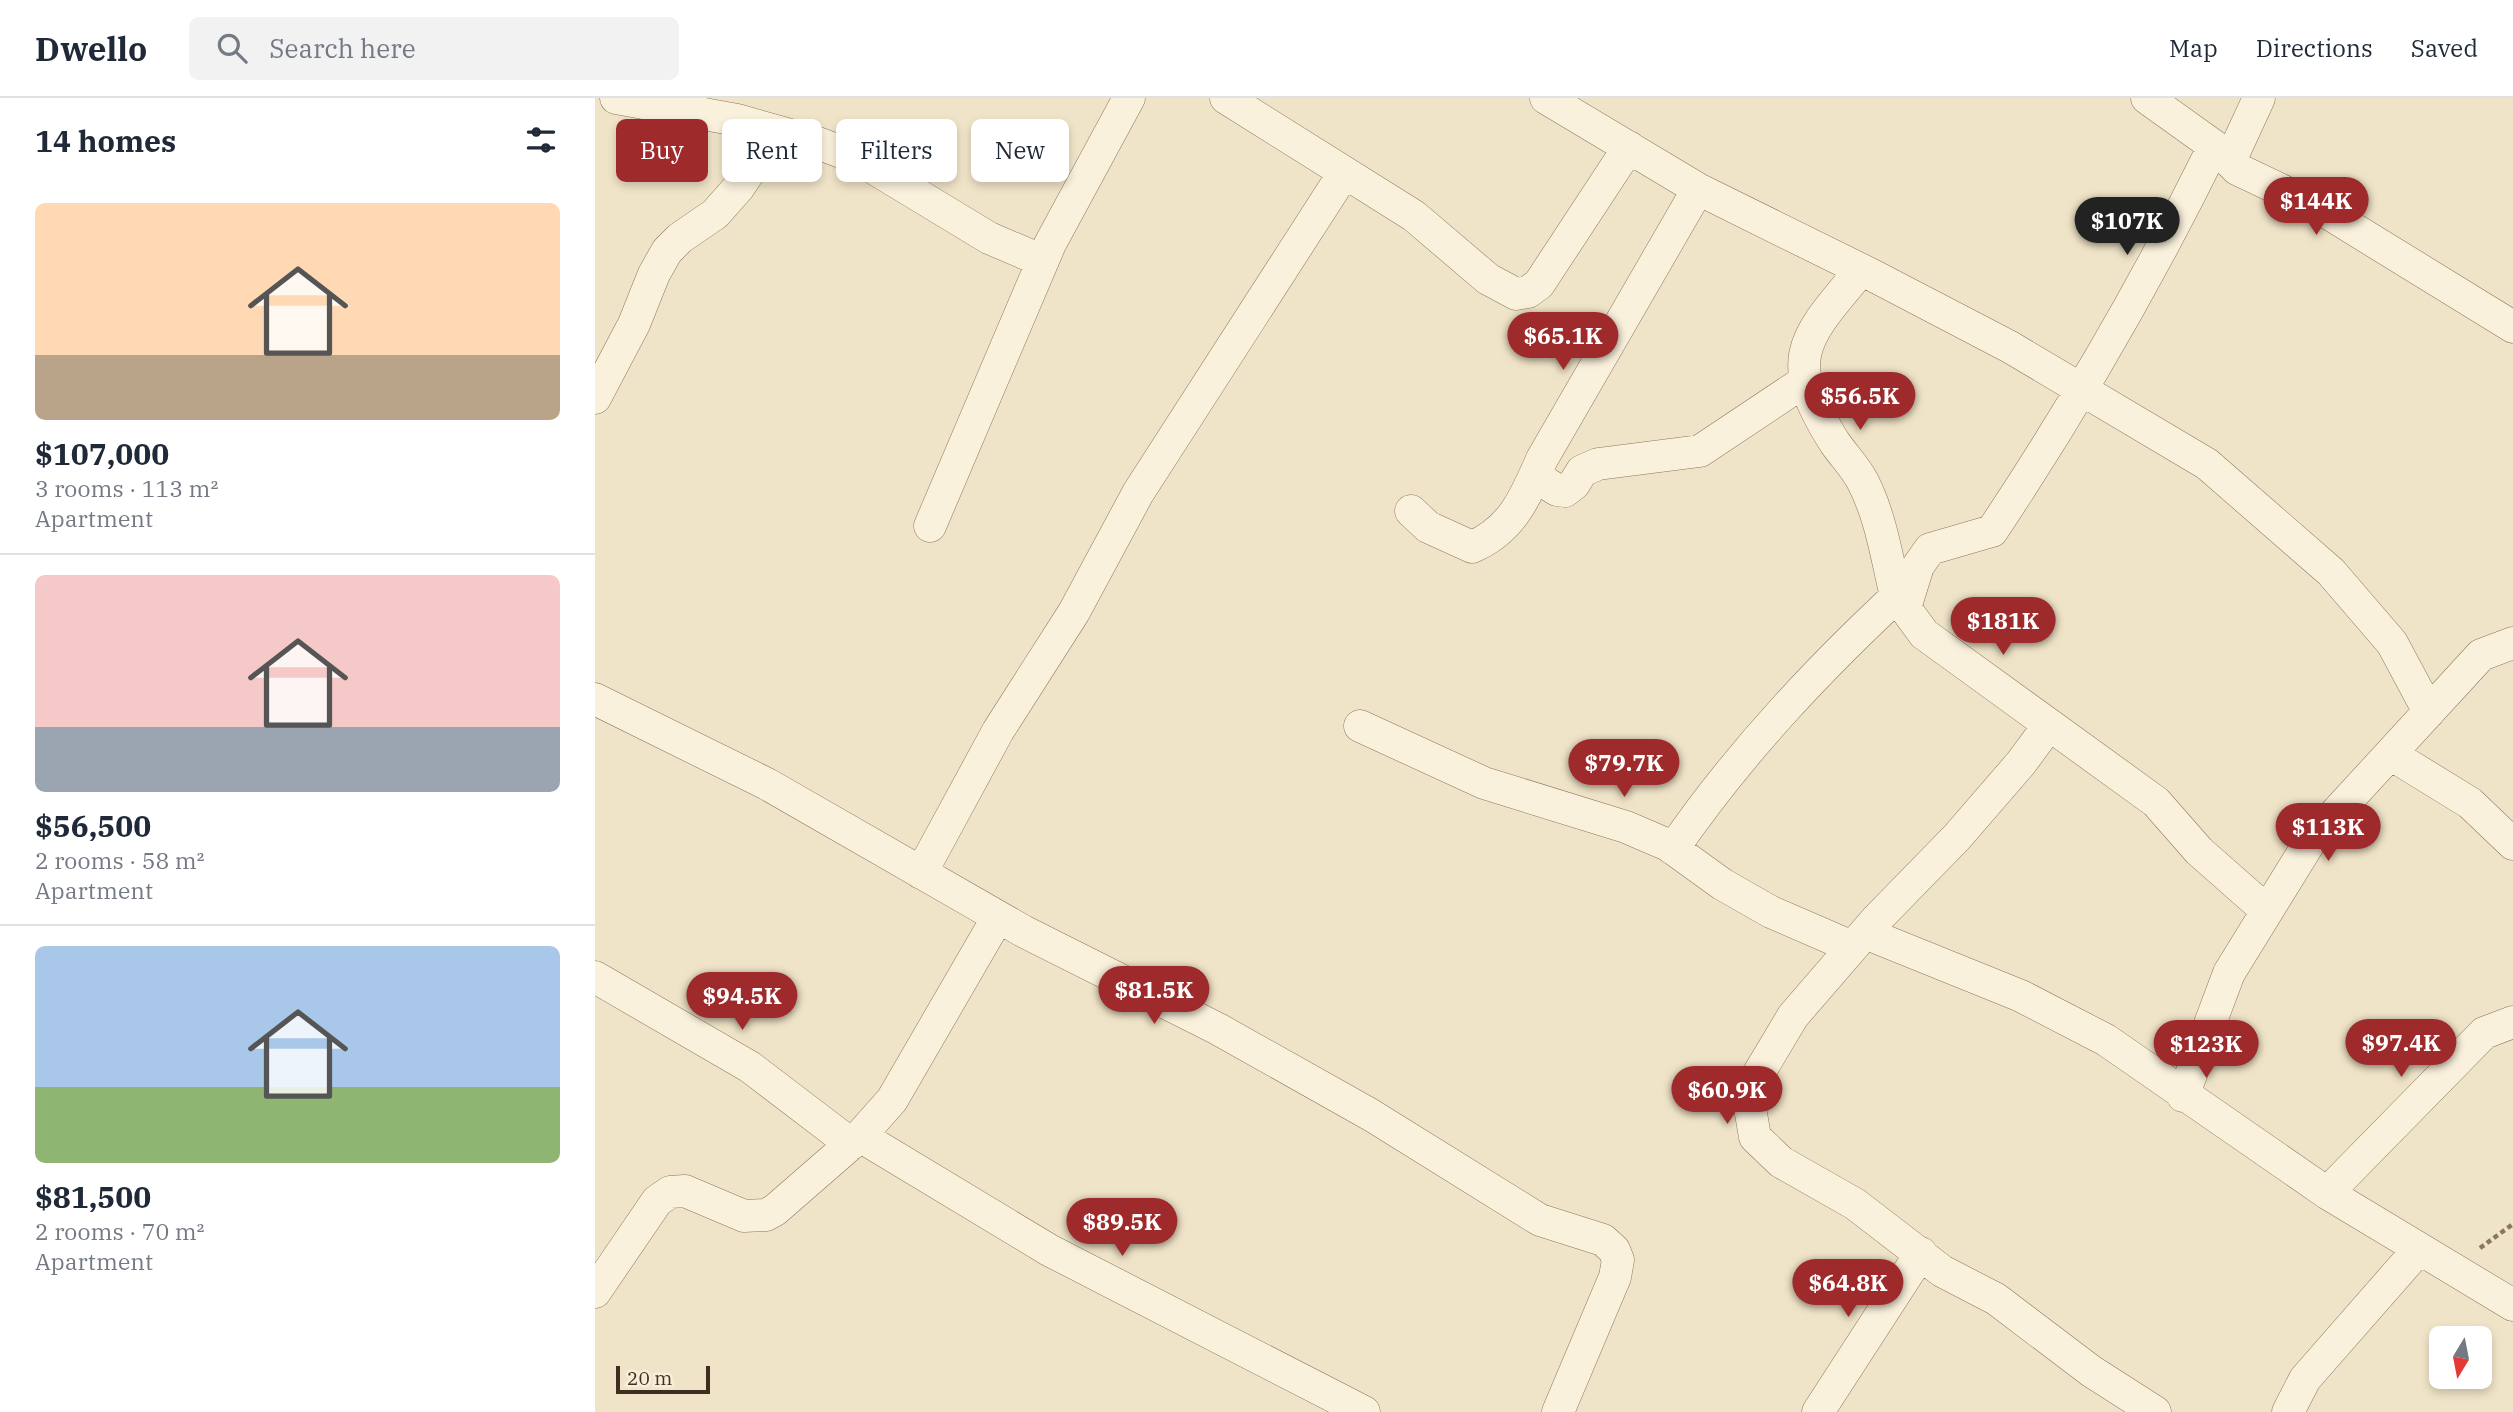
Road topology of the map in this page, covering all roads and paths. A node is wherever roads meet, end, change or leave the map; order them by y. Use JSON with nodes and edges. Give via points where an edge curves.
{"nodes":[{"id":1,"x":616,"y":98,"type":"edge"},
{"id":2,"x":1129,"y":98,"type":"edge"},
{"id":3,"x":1226,"y":98,"type":"edge"},
{"id":4,"x":1546,"y":98,"type":"edge"},
{"id":5,"x":2147,"y":98,"type":"edge"},
{"id":6,"x":2259,"y":98,"type":"edge"},
{"id":7,"x":732,"y":119,"type":"edge"},
{"id":8,"x":822,"y":146,"type":"edge"},
{"id":9,"x":1629,"y":147,"type":"junction"},
{"id":10,"x":2222,"y":154,"type":"junction"},
{"id":11,"x":1344,"y":173,"type":"junction"},
{"id":12,"x":742,"y":182,"type":"edge"},
{"id":13,"x":1698,"y":189,"type":"junction"},
{"id":14,"x":1043,"y":261,"type":"junction"},
{"id":15,"x":1861,"y":270,"type":"junction"},
{"id":16,"x":2513,"y":327,"type":"edge"},
{"id":17,"x":1805,"y":381,"type":"junction"},
{"id":18,"x":2080,"y":389,"type":"junction"},
{"id":19,"x":595,"y":398,"type":"edge"},
{"id":20,"x":1535,"y":476,"type":"junction"},
{"id":21,"x":1411,"y":510,"type":"dead end"},
{"id":22,"x":930,"y":526,"type":"dead end"},
{"id":23,"x":1904,"y":589,"type":"junction"},
{"id":24,"x":2513,"y":643,"type":"edge"},
{"id":25,"x":595,"y":699,"type":"edge"},
{"id":26,"x":2429,"y":712,"type":"junction"},
{"id":27,"x":2049,"y":725,"type":"junction"},
{"id":28,"x":1360,"y":726,"type":"dead end"},
{"id":29,"x":2392,"y":755,"type":"junction"},
{"id":30,"x":2513,"y":844,"type":"edge"},
{"id":31,"x":1673,"y":849,"type":"junction"},
{"id":32,"x":921,"y":873,"type":"junction"},
{"id":33,"x":2267,"y":911,"type":"junction"},
{"id":34,"x":998,"y":917,"type":"junction"},
{"id":35,"x":1858,"y":940,"type":"junction"},
{"id":36,"x":595,"y":977,"type":"edge"},
{"id":37,"x":2513,"y":1022,"type":"edge"},
{"id":38,"x":2183,"y":1096,"type":"junction"},
{"id":39,"x":855,"y":1140,"type":"junction"},
{"id":40,"x":2327,"y":1193,"type":"junction"},
{"id":41,"x":2418,"y":1250,"type":"junction"},
{"id":42,"x":1921,"y":1252,"type":"junction"},
{"id":43,"x":595,"y":1292,"type":"edge"},
{"id":44,"x":2513,"y":1305,"type":"edge"},
{"id":45,"x":1364,"y":1412,"type":"edge"},
{"id":46,"x":1557,"y":1412,"type":"edge"},
{"id":47,"x":1818,"y":1412,"type":"edge"},
{"id":48,"x":2155,"y":1412,"type":"edge"},
{"id":49,"x":2288,"y":1412,"type":"edge"}],
"edges":[{"from":1,"to":7,"type":"street"},
{"from":2,"to":14,"type":"street"},
{"from":3,"to":11,"type":"street"},
{"from":4,"to":9,"type":"street"},
{"from":5,"to":10,"type":"street"},
{"from":6,"to":10,"type":"street"},
{"from":8,"to":14,"type":"street","via":[[857,158],[989,238]]},
{"from":9,"to":11,"type":"street","via":[[1539,284],[1528,292],[1517,293],[1488,279],[1414,216]]},
{"from":9,"to":13,"type":"street"},
{"from":10,"to":16,"type":"street","via":[[2237,169],[2323,210]]},
{"from":10,"to":18,"type":"street"},
{"from":11,"to":32,"type":"street","via":[[1138,493],[1075,612],[998,731]]},
{"from":12,"to":19,"type":"street","via":[[715,215],[680,238],[661,261]]},
{"from":13,"to":15,"type":"street"},
{"from":13,"to":20,"type":"street"},
{"from":14,"to":22,"type":"street"},
{"from":15,"to":17,"type":"street","via":[[1814,328],[1805,349]]},
{"from":15,"to":18,"type":"street"},
{"from":17,"to":20,"type":"street","via":[[1700,451],[1598,464],[1582,471],[1565,491]]},
{"from":17,"to":23,"type":"street","via":[[1809,398],[1863,482]]},
{"from":18,"to":23,"type":"street","via":[[1992,531],[1930,549]]},
{"from":18,"to":26,"type":"street","via":[[2207,464],[2332,572],[2392,643]]},
{"from":20,"to":21,"type":"street","via":[[1524,500],[1494,538],[1472,547],[1428,527]]},
{"from":23,"to":27,"type":"street","via":[[1905,608],[1924,634]]},
{"from":23,"to":31,"type":"street","via":[[1794,696],[1716,786]]},
{"from":24,"to":26,"type":"street","via":[[2481,655]]},
{"from":25,"to":32,"type":"street","via":[[767,784]]},
{"from":26,"to":29,"type":"street"},
{"from":27,"to":33,"type":"street","via":[[2156,802],[2199,851]]},
{"from":27,"to":35,"type":"street","via":[[1957,837]]},
{"from":28,"to":31,"type":"street","via":[[1484,783],[1626,827]]},
{"from":29,"to":30,"type":"street","via":[[2470,803]]},
{"from":29,"to":33,"type":"street","via":[[2311,840]]},
{"from":31,"to":35,"type":"street","via":[[1770,912]]},
{"from":32,"to":34,"type":"street"},
{"from":33,"to":38,"type":"street","via":[[2229,973]]},
{"from":34,"to":39,"type":"street","via":[[892,1100]]},
{"from":34,"to":46,"type":"street","via":[[1218,1029],[1371,1115],[1540,1220],[1603,1240],[1618,1260],[1615,1277]]},
{"from":35,"to":38,"type":"street","via":[[2021,996],[2106,1040]]},
{"from":35,"to":42,"type":"street","via":[[1793,1016],[1759,1073],[1750,1108],[1755,1137],[1781,1162],[1855,1204]]},
{"from":36,"to":39,"type":"street","via":[[750,1068]]},
{"from":37,"to":40,"type":"street","via":[[2484,1033]]},
{"from":38,"to":40,"type":"street"},
{"from":39,"to":43,"type":"street","via":[[766,1215],[744,1216],[685,1191],[670,1192],[657,1201]]},
{"from":39,"to":45,"type":"street","via":[[1049,1250]]},
{"from":40,"to":41,"type":"street"},
{"from":41,"to":44,"type":"street"},
{"from":41,"to":49,"type":"street","via":[[2305,1379]]},
{"from":42,"to":47,"type":"street"},
{"from":42,"to":48,"type":"street","via":[[1942,1271],[1996,1299],[2091,1371]]}]}
